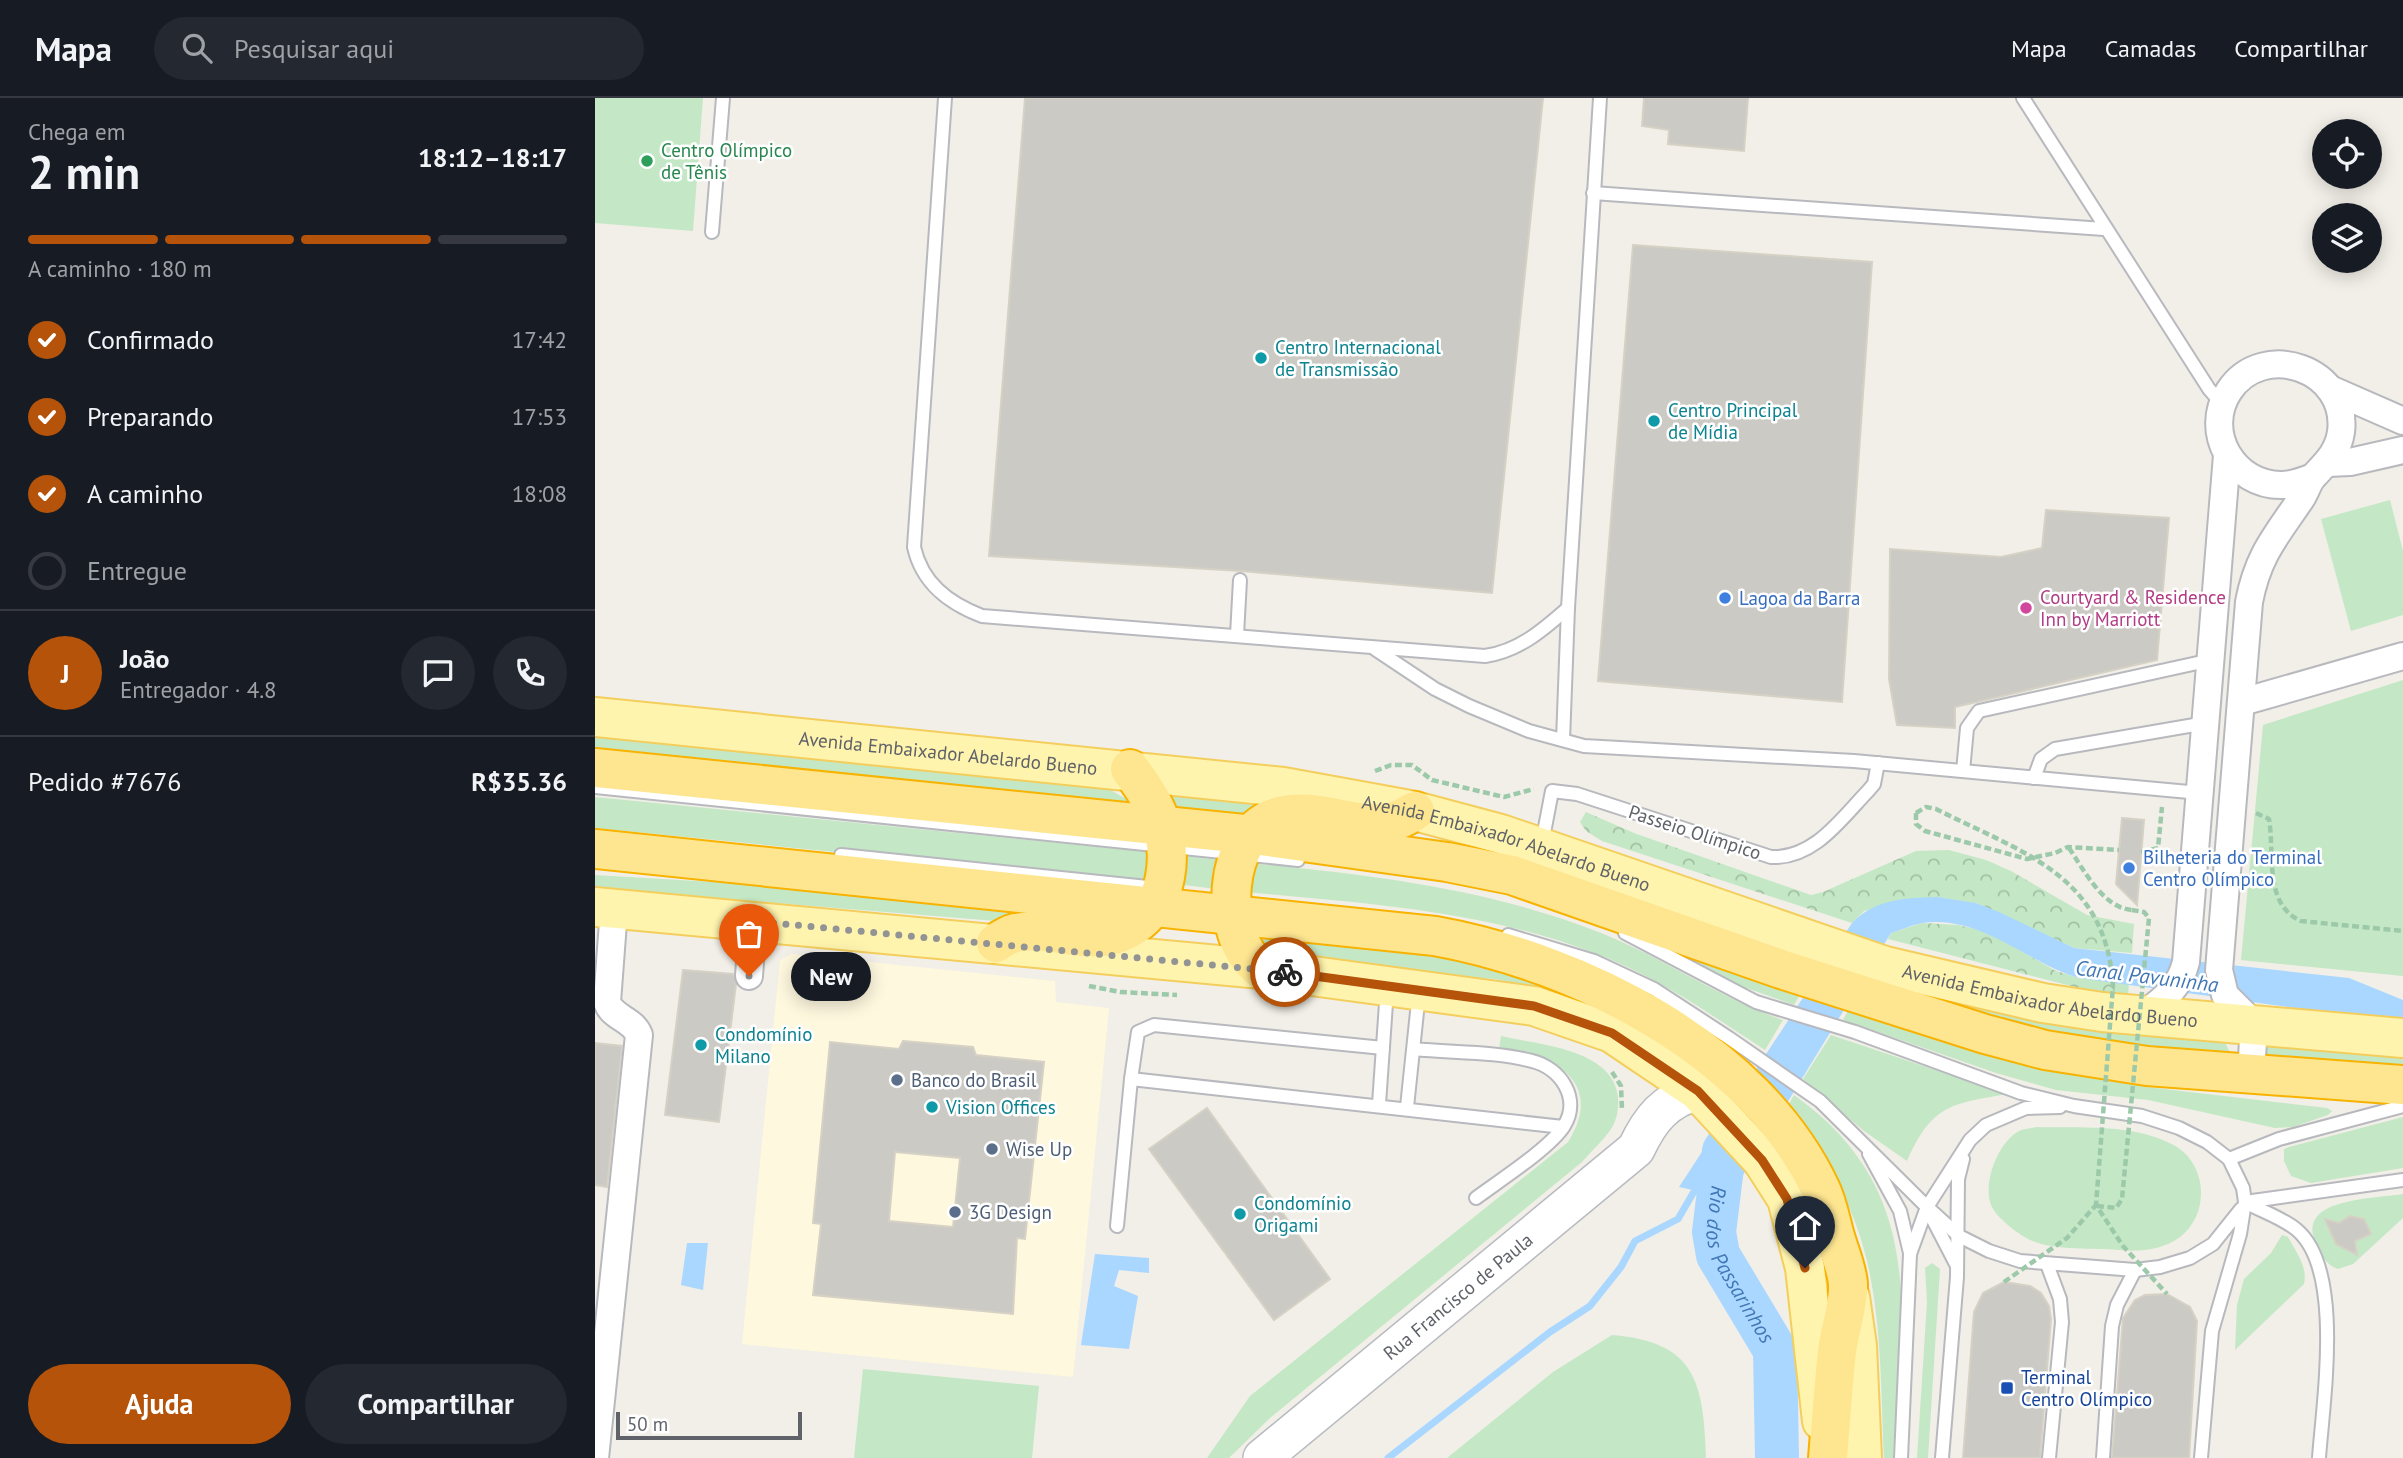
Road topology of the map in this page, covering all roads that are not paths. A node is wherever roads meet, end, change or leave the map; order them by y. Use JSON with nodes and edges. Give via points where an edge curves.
{"nodes":[{"id":1,"x":723,"y":98,"type":"edge"},
{"id":2,"x":945,"y":98,"type":"edge"},
{"id":3,"x":1600,"y":98,"type":"edge"},
{"id":4,"x":2023,"y":98,"type":"edge"},
{"id":5,"x":1593,"y":193,"type":"junction"},
{"id":6,"x":2104,"y":229,"type":"junction"},
{"id":7,"x":712,"y":232,"type":"dead end"},
{"id":8,"x":2330,"y":389,"type":"junction"},
{"id":9,"x":2222,"y":404,"type":"junction"},
{"id":10,"x":2403,"y":421,"type":"edge"},
{"id":11,"x":2403,"y":450,"type":"edge"},
{"id":12,"x":2227,"y":455,"type":"junction"},
{"id":13,"x":2320,"y":470,"type":"junction"},
{"id":14,"x":1240,"y":580,"type":"dead end"},
{"id":15,"x":1568,"y":608,"type":"junction"},
{"id":16,"x":1237,"y":635,"type":"junction"},
{"id":17,"x":1372,"y":647,"type":"junction"},
{"id":18,"x":2403,"y":656,"type":"edge"},
{"id":19,"x":2212,"y":660,"type":"junction"},
{"id":20,"x":2242,"y":702,"type":"junction"},
{"id":21,"x":595,"y":717,"type":"edge"},
{"id":22,"x":2206,"y":723,"type":"junction"},
{"id":23,"x":1563,"y":740,"type":"junction"},
{"id":24,"x":1878,"y":763,"type":"junction"},
{"id":25,"x":595,"y":768,"type":"edge"},
{"id":26,"x":1130,"y":769,"type":"junction"},
{"id":27,"x":1963,"y":771,"type":"junction"},
{"id":28,"x":2034,"y":778,"type":"junction"},
{"id":29,"x":595,"y":787,"type":"edge"},
{"id":30,"x":2200,"y":793,"type":"junction"},
{"id":31,"x":1415,"y":811,"type":"junction"},
{"id":32,"x":1166,"y":836,"type":"junction"},
{"id":33,"x":1246,"y":845,"type":"junction"},
{"id":34,"x":1541,"y":847,"type":"junction"},
{"id":35,"x":595,"y":849,"type":"edge"},
{"id":36,"x":826,"y":854,"type":"dead end"},
{"id":37,"x":1310,"y":861,"type":"dead end"},
{"id":38,"x":1164,"y":895,"type":"junction"},
{"id":39,"x":1232,"y":902,"type":"junction"},
{"id":40,"x":604,"y":908,"type":"edge"},
{"id":41,"x":753,"y":921,"type":"junction"},
{"id":42,"x":1607,"y":925,"type":"dead end"},
{"id":43,"x":1500,"y":933,"type":"dead end"},
{"id":44,"x":996,"y":943,"type":"junction"},
{"id":45,"x":1792,"y":955,"type":"junction"},
{"id":46,"x":1261,"y":969,"type":"junction"},
{"id":47,"x":749,"y":976,"type":"dead end"},
{"id":48,"x":1878,"y":982,"type":"junction"},
{"id":49,"x":1403,"y":987,"type":"junction"},
{"id":50,"x":2156,"y":1004,"type":"junction"},
{"id":51,"x":2242,"y":1012,"type":"junction"},
{"id":52,"x":2403,"y":1038,"type":"edge"},
{"id":53,"x":1383,"y":1048,"type":"junction"},
{"id":54,"x":1414,"y":1049,"type":"junction"},
{"id":55,"x":1644,"y":1052,"type":"junction"},
{"id":56,"x":1731,"y":1057,"type":"junction"},
{"id":57,"x":2251,"y":1074,"type":"junction"},
{"id":58,"x":1131,"y":1079,"type":"junction"},
{"id":59,"x":2403,"y":1085,"type":"edge"},
{"id":60,"x":1705,"y":1099,"type":"junction"},
{"id":61,"x":1379,"y":1104,"type":"junction"},
{"id":62,"x":2074,"y":1106,"type":"junction"},
{"id":63,"x":2403,"y":1106,"type":"edge"},
{"id":64,"x":1408,"y":1107,"type":"junction"},
{"id":65,"x":1563,"y":1127,"type":"junction"},
{"id":66,"x":1646,"y":1128,"type":"junction"},
{"id":67,"x":1971,"y":1140,"type":"junction"},
{"id":68,"x":1863,"y":1142,"type":"junction"},
{"id":69,"x":1773,"y":1145,"type":"junction"},
{"id":70,"x":2229,"y":1159,"type":"junction"},
{"id":71,"x":2403,"y":1180,"type":"edge"},
{"id":72,"x":1476,"y":1198,"type":"dead end"},
{"id":73,"x":2245,"y":1202,"type":"junction"},
{"id":74,"x":1927,"y":1207,"type":"junction"},
{"id":75,"x":1117,"y":1226,"type":"dead end"},
{"id":76,"x":1959,"y":1236,"type":"junction"},
{"id":77,"x":1910,"y":1254,"type":"junction"},
{"id":78,"x":2047,"y":1264,"type":"junction"},
{"id":79,"x":1958,"y":1269,"type":"junction"},
{"id":80,"x":2135,"y":1270,"type":"junction"},
{"id":81,"x":1848,"y":1284,"type":"junction"},
{"id":82,"x":595,"y":1458,"type":"edge"},
{"id":83,"x":1262,"y":1458,"type":"edge"},
{"id":84,"x":1827,"y":1458,"type":"edge"},
{"id":85,"x":1862,"y":1458,"type":"edge"},
{"id":86,"x":1901,"y":1458,"type":"edge"},
{"id":87,"x":1942,"y":1458,"type":"edge"},
{"id":88,"x":2049,"y":1458,"type":"edge"},
{"id":89,"x":2103,"y":1458,"type":"edge"},
{"id":90,"x":2200,"y":1458,"type":"edge"},
{"id":91,"x":2319,"y":1458,"type":"edge"}],
"edges":[{"from":1,"to":7,"type":"lane"},
{"from":2,"to":16,"type":"lane","via":[[914,547],[918,565],[945,597],[982,616]]},
{"from":3,"to":5,"type":"lane"},
{"from":4,"to":6,"type":"lane"},
{"from":5,"to":6,"type":"lane"},
{"from":5,"to":15,"type":"lane"},
{"from":6,"to":9,"type":"lane"},
{"from":8,"to":9,"type":"street","via":[[2299,366],[2271,364],[2245,374]]},
{"from":8,"to":10,"type":"street"},
{"from":8,"to":13,"type":"street","via":[[2340,410],[2341,430],[2335,452]]},
{"from":9,"to":12,"type":"street","via":[[2220,435]]},
{"from":11,"to":13,"type":"street"},
{"from":12,"to":13,"type":"street","via":[[2247,475],[2269,484],[2296,483]]},
{"from":12,"to":19,"type":"street"},
{"from":13,"to":20,"type":"street","via":[[2258,563],[2249,601]]},
{"from":14,"to":16,"type":"lane"},
{"from":15,"to":17,"type":"lane","via":[[1543,630],[1503,653],[1450,655]]},
{"from":15,"to":23,"type":"lane"},
{"from":16,"to":17,"type":"lane"},
{"from":17,"to":23,"type":"lane","via":[[1434,689],[1529,731]]},
{"from":18,"to":20,"type":"street"},
{"from":19,"to":22,"type":"street"},
{"from":19,"to":27,"type":"lane","via":[[1979,711],[1967,728]]},
{"from":20,"to":51,"type":"street","via":[[2220,978]]},
{"from":21,"to":26,"type":"main road","name":"Avenida Embaixador Abelardo Bueno"},
{"from":22,"to":28,"type":"lane","via":[[2055,749],[2041,759]]},
{"from":22,"to":30,"type":"street"},
{"from":23,"to":24,"type":"lane","via":[[1613,750]]},
{"from":24,"to":27,"type":"lane"},
{"from":24,"to":34,"type":"lane","name":"Passeio Olímpico","via":[[1874,784],[1816,844],[1782,857],[1577,793],[1552,791]]},
{"from":25,"to":32,"type":"highway","name":"Avenida Embaixador Abelardo Bueno"},
{"from":26,"to":31,"type":"main road","name":"Avenida Embaixador Abelardo Bueno","via":[[1283,787]]},
{"from":26,"to":32,"type":"highway","via":[[1156,807]]},
{"from":27,"to":28,"type":"lane"},
{"from":28,"to":30,"type":"lane"},
{"from":29,"to":32,"type":"lane"},
{"from":30,"to":50,"type":"street","via":[[2184,971]]},
{"from":31,"to":33,"type":"highway","via":[[1389,823],[1283,815],[1267,822]]},
{"from":31,"to":34,"type":"main road","name":"Avenida Embaixador Abelardo Bueno"},
{"from":32,"to":33,"type":"highway","name":"Avenida Embaixador Abelardo Bueno"},
{"from":32,"to":38,"type":"highway"},
{"from":33,"to":37,"type":"lane"},
{"from":33,"to":39,"type":"highway"},
{"from":33,"to":45,"type":"highway","name":"Avenida Embaixador Abelardo Bueno","via":[[1492,870]]},
{"from":34,"to":45,"type":"main road","name":"Avenida Embaixador Abelardo Bueno"},
{"from":35,"to":38,"type":"highway"},
{"from":36,"to":38,"type":"lane"},
{"from":38,"to":39,"type":"highway"},
{"from":38,"to":44,"type":"highway","via":[[1133,927],[1117,935],[1100,939],[1016,933]]},
{"from":39,"to":46,"type":"highway","via":[[1245,950]]},
{"from":39,"to":56,"type":"highway","via":[[1492,948],[1583,979]]},
{"from":40,"to":41,"type":"main road"},
{"from":40,"to":82,"type":"street","via":[[607,1002],[639,1035]]},
{"from":41,"to":44,"type":"main road"},
{"from":41,"to":47,"type":"street"},
{"from":42,"to":62,"type":"lane","via":[[1756,1002],[1855,1032],[2021,1093]]},
{"from":43,"to":56,"type":"lane","via":[[1594,961],[1654,989]]},
{"from":44,"to":46,"type":"main road"},
{"from":45,"to":48,"type":"highway","name":"Avenida Embaixador Abelardo Bueno"},
{"from":46,"to":49,"type":"main road"},
{"from":48,"to":50,"type":"main road","name":"Avenida Embaixador Abelardo Bueno","via":[[2043,1003]]},
{"from":48,"to":57,"type":"highway","name":"Avenida Embaixador Abelardo Bueno","via":[[2045,1050],[2147,1066]]},
{"from":49,"to":53,"type":"lane"},
{"from":49,"to":54,"type":"lane"},
{"from":49,"to":55,"type":"main road","via":[[1534,1006],[1612,1033]]},
{"from":50,"to":51,"type":"main road","name":"Avenida Embaixador Abelardo Bueno"},
{"from":51,"to":52,"type":"main road","name":"Avenida Embaixador Abelardo Bueno"},
{"from":51,"to":57,"type":"street"},
{"from":53,"to":58,"type":"lane","via":[[1154,1026],[1138,1031]]},
{"from":53,"to":61,"type":"lane"},
{"from":54,"to":64,"type":"lane"},
{"from":54,"to":65,"type":"lane","via":[[1535,1061],[1568,1088],[1571,1100]]},
{"from":55,"to":60,"type":"main road"},
{"from":55,"to":66,"type":"street"},
{"from":56,"to":68,"type":"lane","via":[[1820,1101]]},
{"from":56,"to":69,"type":"highway"},
{"from":57,"to":59,"type":"highway","name":"Avenida Embaixador Abelardo Bueno"},
{"from":58,"to":61,"type":"lane"},
{"from":58,"to":75,"type":"lane"},
{"from":60,"to":66,"type":"street","name":"Rua Francisco de Paula","via":[[1674,1098]]},
{"from":60,"to":69,"type":"main road"},
{"from":61,"to":64,"type":"lane"},
{"from":62,"to":67,"type":"lane","via":[[2026,1108],[1986,1125]]},
{"from":62,"to":70,"type":"lane","via":[[2142,1116],[2179,1128]]},
{"from":63,"to":70,"type":"lane","via":[[2279,1139]]},
{"from":64,"to":65,"type":"lane"},
{"from":65,"to":72,"type":"lane"},
{"from":66,"to":83,"type":"street","name":"Rua Francisco de Paula","via":[[1636,1149]]},
{"from":67,"to":74,"type":"lane"},
{"from":67,"to":76,"type":"lane","via":[[1958,1178]]},
{"from":68,"to":74,"type":"lane"},
{"from":68,"to":77,"type":"lane","via":[[1900,1211]]},
{"from":69,"to":81,"type":"highway","via":[[1803,1156],[1822,1190]]},
{"from":69,"to":84,"type":"main road","via":[[1800,1236]]},
{"from":70,"to":73,"type":"lane"},
{"from":71,"to":73,"type":"lane"},
{"from":73,"to":80,"type":"lane","via":[[2213,1244],[2190,1258]]},
{"from":73,"to":90,"type":"lane","via":[[2212,1331]]},
{"from":73,"to":91,"type":"lane","via":[[2295,1228],[2321,1273],[2328,1319]]},
{"from":74,"to":76,"type":"lane"},
{"from":74,"to":77,"type":"lane"},
{"from":74,"to":79,"type":"lane"},
{"from":76,"to":78,"type":"lane","via":[[2020,1261]]},
{"from":76,"to":79,"type":"lane"},
{"from":77,"to":86,"type":"lane"},
{"from":78,"to":80,"type":"lane"},
{"from":78,"to":88,"type":"lane","via":[[2060,1299],[2062,1322]]},
{"from":79,"to":87,"type":"lane"},
{"from":80,"to":89,"type":"lane","via":[[2112,1326]]},
{"from":81,"to":84,"type":"highway"},
{"from":81,"to":85,"type":"main road","via":[[1857,1346]]}]}
